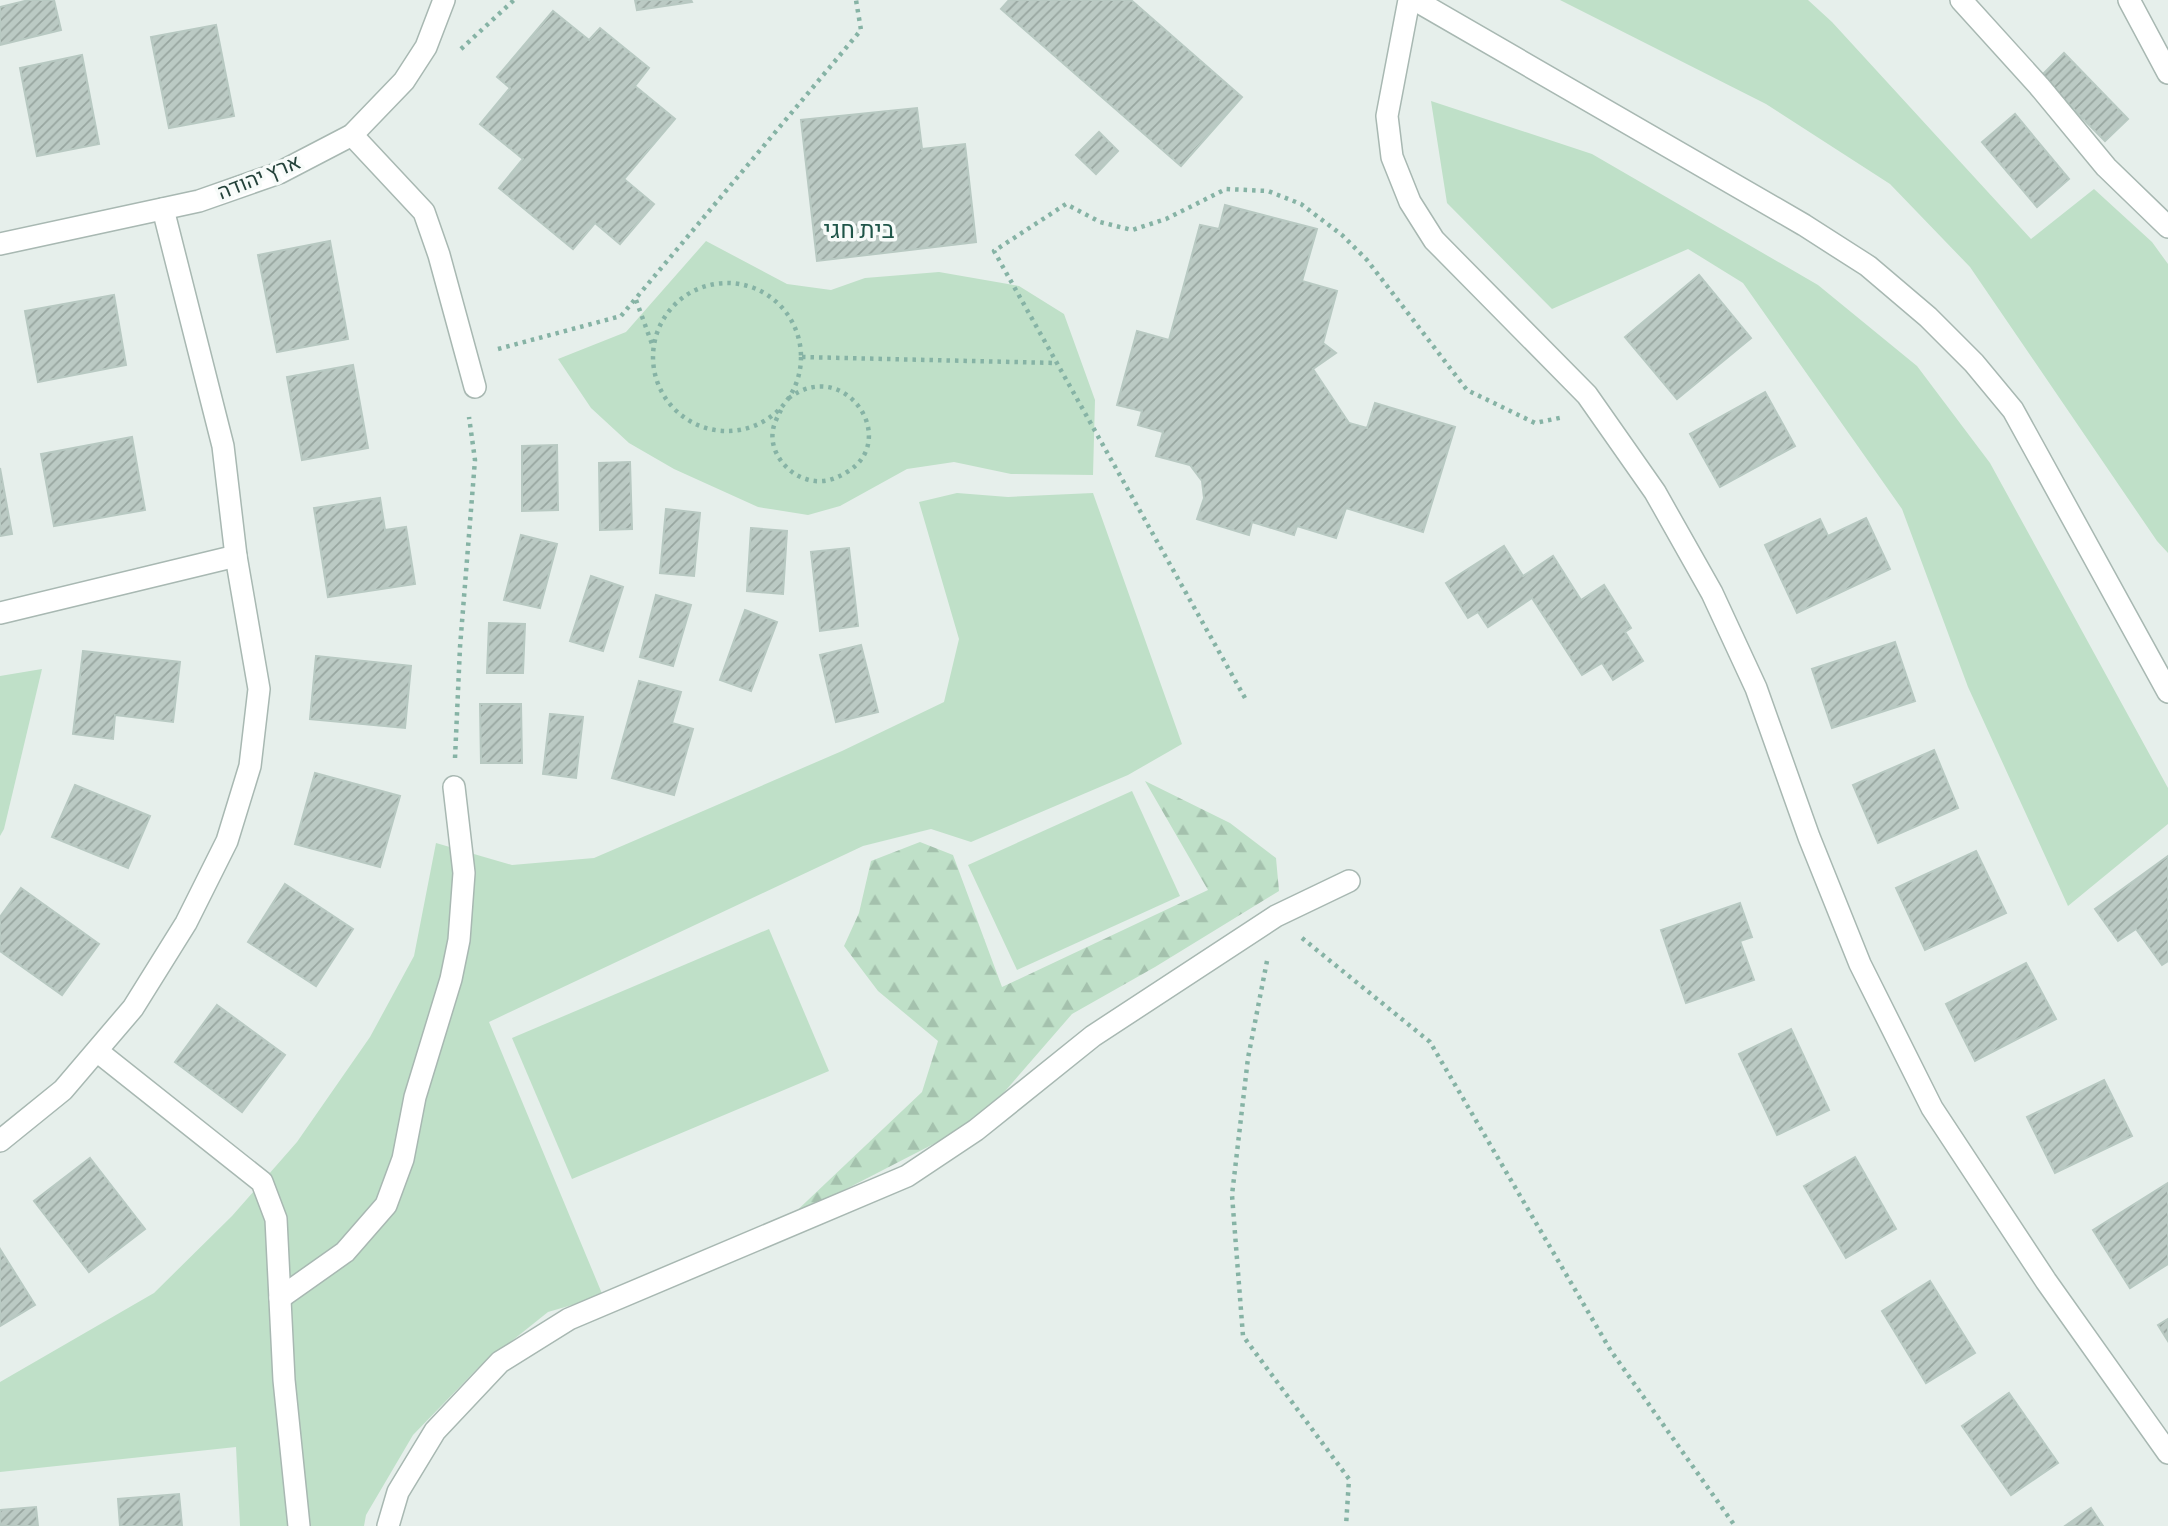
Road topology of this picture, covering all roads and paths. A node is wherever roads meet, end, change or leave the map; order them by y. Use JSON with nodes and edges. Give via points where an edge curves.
{"nodes":[{"id":1,"x":444,"y":0,"type":"edge"},
{"id":2,"x":856,"y":0,"type":"edge"},
{"id":3,"x":1409,"y":0,"type":"edge"},
{"id":4,"x":1415,"y":0,"type":"edge"},
{"id":5,"x":1961,"y":0,"type":"edge"},
{"id":6,"x":2129,"y":0,"type":"edge"},
{"id":7,"x":2168,"y":74,"type":"edge"},
{"id":8,"x":352,"y":135,"type":"junction"},
{"id":9,"x":163,"y":209,"type":"junction"},
{"id":10,"x":2168,"y":227,"type":"edge"},
{"id":11,"x":0,"y":244,"type":"edge"},
{"id":12,"x":635,"y":299,"type":"junction"},
{"id":13,"x":652,"y":345,"type":"junction"},
{"id":14,"x":802,"y":356,"type":"junction"},
{"id":15,"x":466,"y":358,"type":"junction"},
{"id":16,"x":1056,"y":363,"type":"junction"},
{"id":17,"x":475,"y":387,"type":"joint"},
{"id":18,"x":787,"y":400,"type":"junction"},
{"id":19,"x":781,"y":409,"type":"junction"},
{"id":20,"x":1597,"y":410,"type":"junction"},
{"id":21,"x":236,"y":556,"type":"junction"},
{"id":22,"x":0,"y":613,"type":"edge"},
{"id":23,"x":2165,"y":679,"type":"edge"},
{"id":24,"x":1245,"y":698,"type":"dead end"},
{"id":25,"x":454,"y":787,"type":"joint"},
{"id":26,"x":1349,"y":881,"type":"dead end"},
{"id":27,"x":1276,"y":916,"type":"junction"},
{"id":28,"x":97,"y":1051,"type":"junction"},
{"id":29,"x":0,"y":1141,"type":"edge"},
{"id":30,"x":280,"y":1298,"type":"junction"},
{"id":31,"x":2168,"y":1453,"type":"edge"},
{"id":32,"x":299,"y":1526,"type":"edge"},
{"id":33,"x":388,"y":1526,"type":"edge"},
{"id":34,"x":1346,"y":1526,"type":"edge"},
{"id":35,"x":1735,"y":1526,"type":"edge"}],
"edges":[{"from":1,"to":8,"type":"street","name":"ארץ יהודה","via":[[426,47],[404,81]]},
{"from":2,"to":12,"type":"path","via":[[861,30]]},
{"from":3,"to":20,"type":"street","via":[[1387,116],[1392,157],[1410,202],[1434,240]]},
{"from":4,"to":23,"type":"street","via":[[1804,225],[1867,266],[1928,317],[2013,410]]},
{"from":5,"to":10,"type":"street","via":[[2106,167]]},
{"from":6,"to":7,"type":"street"},
{"from":8,"to":9,"type":"street","name":"ארץ יהודה","via":[[279,173]]},
{"from":8,"to":15,"type":"street","via":[[424,212]]},
{"from":9,"to":11,"type":"street","name":"ארץ יהודה"},
{"from":9,"to":21,"type":"street","via":[[223,446]]},
{"from":12,"to":13,"type":"path"},
{"from":12,"to":15,"type":"path","via":[[621,316]]},
{"from":13,"to":14,"type":"path","via":[[669,309],[689,293],[714,284],[740,284],[764,292],[785,309],[798,331]]},
{"from":13,"to":19,"type":"path","via":[[653,372],[663,396],[679,415],[710,430],[736,432],[761,425]]},
{"from":14,"to":16,"type":"path"},
{"from":14,"to":18,"type":"path","via":[[798,382]]},
{"from":15,"to":17,"type":"street"},
{"from":16,"to":20,"type":"path","via":[[994,251],[1066,204],[1100,222],[1132,230],[1166,219],[1226,189],[1268,191],[1301,204],[1342,235],[1367,260],[1467,390],[1535,423]]},
{"from":16,"to":24,"type":"path"},
{"from":17,"to":25,"type":"path","via":[[469,411],[475,460]]},
{"from":18,"to":19,"type":"path"},
{"from":18,"to":19,"type":"path","via":[[814,386],[846,393],[859,404],[869,438],[855,468],[821,482],[797,475],[781,462],[774,446],[773,429]]},
{"from":20,"to":31,"type":"street","via":[[1655,492],[1712,593],[1756,688],[1860,964],[1932,1108],[2046,1281]]},
{"from":21,"to":22,"type":"street"},
{"from":21,"to":28,"type":"street","via":[[259,689],[250,766],[227,842],[186,923],[133,1008]]},
{"from":25,"to":30,"type":"street","via":[[464,873],[459,940],[415,1097],[403,1159],[386,1205],[345,1252]]},
{"from":26,"to":27,"type":"street"},
{"from":27,"to":33,"type":"street","via":[[1093,1036],[976,1130],[907,1176],[569,1319],[500,1362],[435,1430],[398,1492]]},
{"from":27,"to":34,"type":"path","via":[[1248,1058],[1232,1195],[1242,1336],[1349,1479]]},
{"from":27,"to":35,"type":"path","via":[[1430,1042],[1611,1351]]},
{"from":28,"to":29,"type":"street","via":[[63,1090]]},
{"from":28,"to":30,"type":"street","via":[[262,1182],[276,1219]]},
{"from":30,"to":32,"type":"street"}]}
